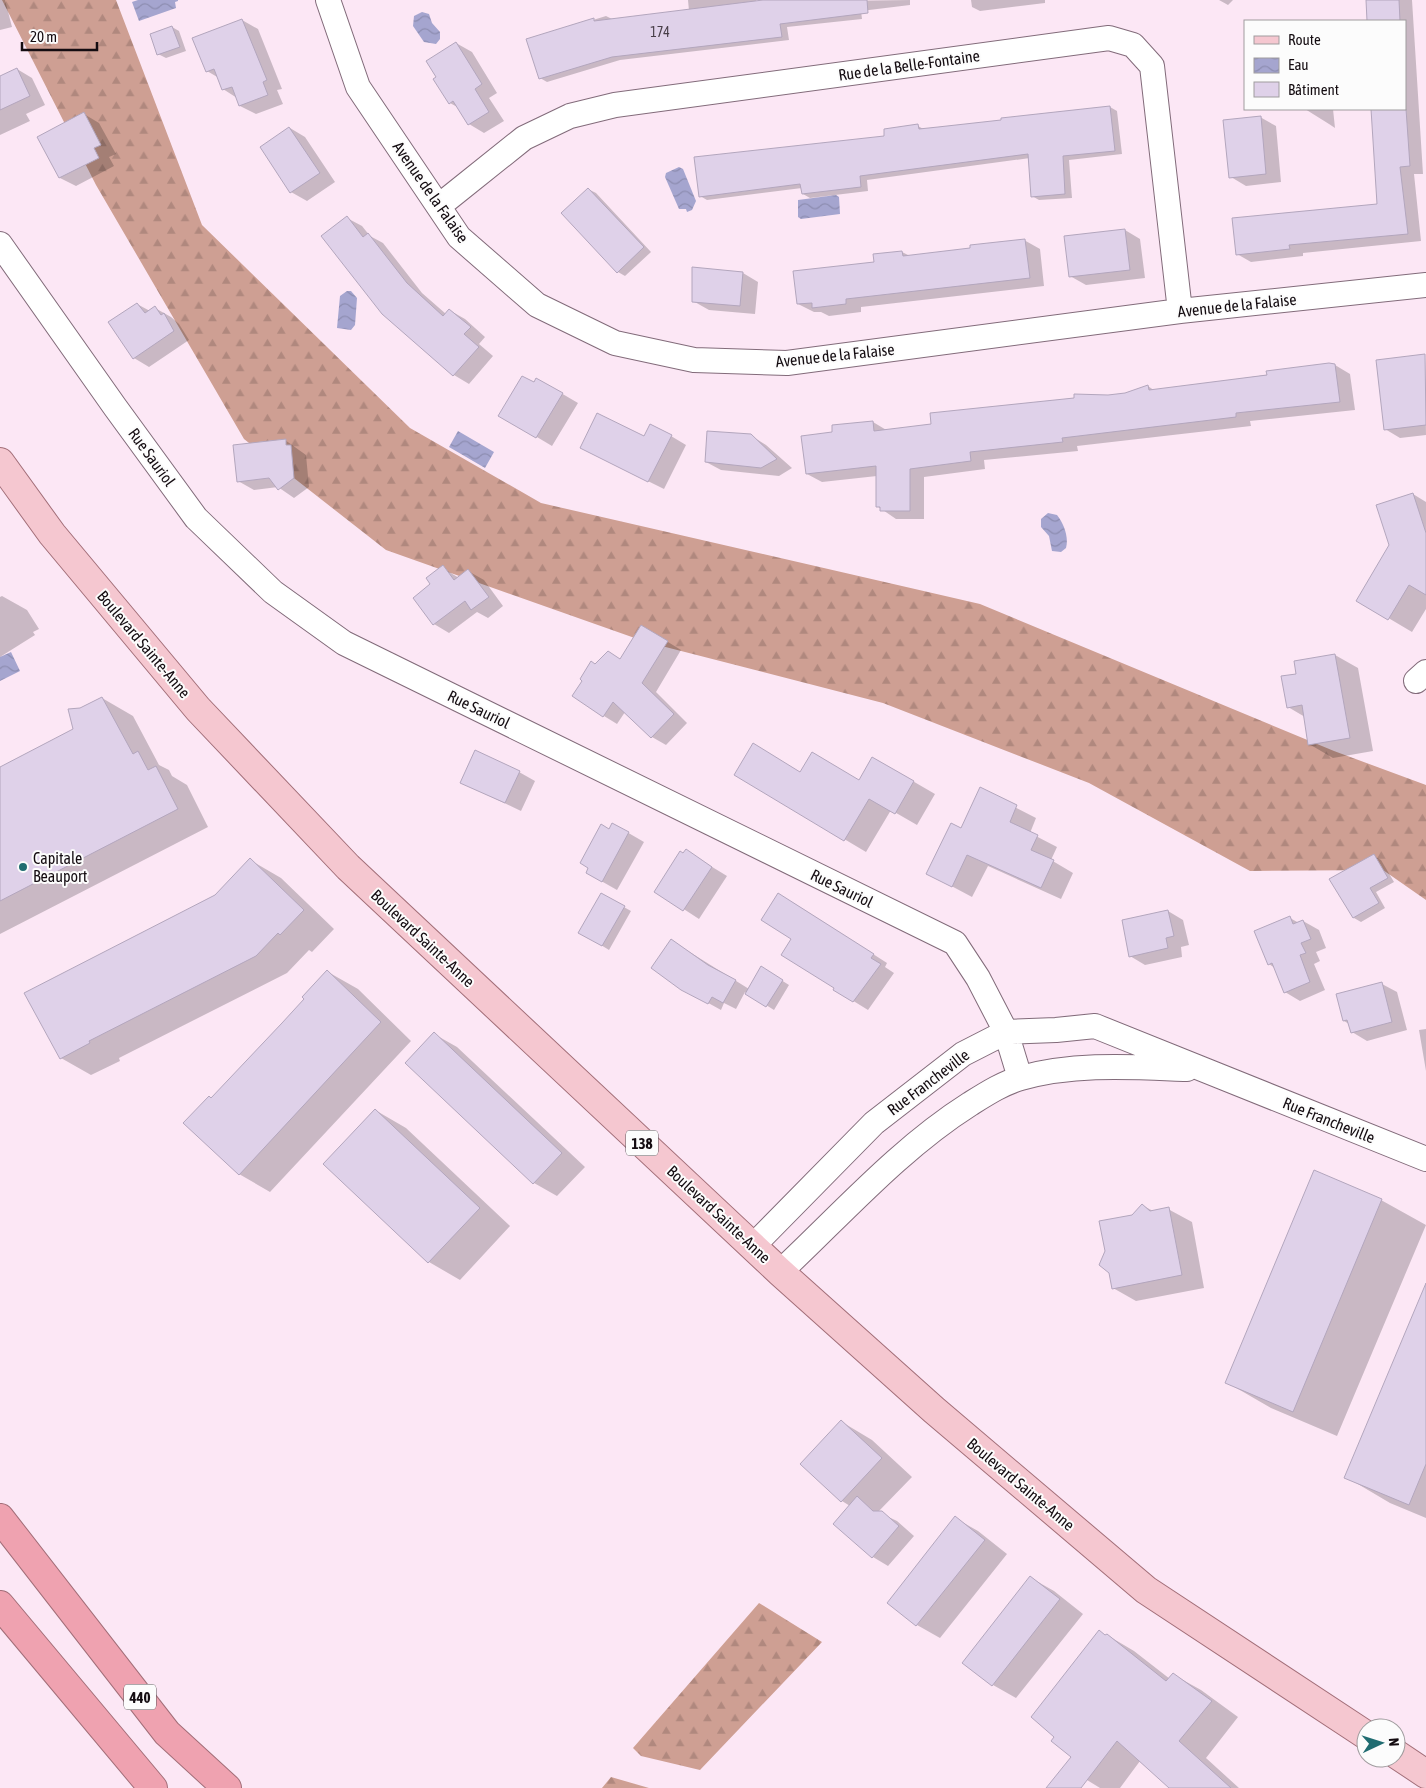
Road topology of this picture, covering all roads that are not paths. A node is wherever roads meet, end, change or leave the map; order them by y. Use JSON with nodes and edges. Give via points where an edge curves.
{"nodes":[{"id":1,"x":328,"y":0,"type":"edge"},
{"id":2,"x":439,"y":206,"type":"junction"},
{"id":3,"x":0,"y":244,"type":"edge"},
{"id":4,"x":1426,"y":285,"type":"edge"},
{"id":5,"x":1180,"y":311,"type":"junction"},
{"id":6,"x":0,"y":462,"type":"edge"},
{"id":7,"x":1006,"y":1032,"type":"junction"},
{"id":8,"x":1203,"y":1069,"type":"junction"},
{"id":9,"x":1020,"y":1078,"type":"junction"},
{"id":10,"x":1426,"y":1159,"type":"edge"},
{"id":11,"x":753,"y":1246,"type":"junction"},
{"id":12,"x":780,"y":1272,"type":"junction"},
{"id":13,"x":0,"y":1501,"type":"edge"},
{"id":14,"x":0,"y":1518,"type":"edge"},
{"id":15,"x":62,"y":1598,"type":"junction"},
{"id":16,"x":0,"y":1605,"type":"edge"},
{"id":17,"x":1356,"y":1728,"type":"edge"},
{"id":18,"x":1406,"y":1761,"type":"edge"},
{"id":19,"x":1426,"y":1774,"type":"edge"},
{"id":20,"x":153,"y":1788,"type":"edge"},
{"id":21,"x":227,"y":1788,"type":"edge"}],
"edges":[{"from":1,"to":2,"type":"street","name":"Avenue de la Falaise","via":[[358,88]]},
{"from":2,"to":5,"type":"street","name":"Avenue de la Falaise","via":[[459,237],[537,305],[615,343],[694,360],[787,363]]},
{"from":2,"to":5,"type":"street","name":"Rue de la Belle-Fontaine","via":[[524,138],[570,116],[624,104],[1109,38],[1133,45],[1152,66]]},
{"from":3,"to":7,"type":"street","name":"Rue Sauriol","via":[[196,518],[273,592],[344,643],[955,943],[978,978]]},
{"from":4,"to":5,"type":"street","name":"Avenue de la Falaise"},
{"from":6,"to":11,"type":"main road","name":"Boulevard Sainte-Anne","number":"138","via":[[52,534],[198,709],[341,860]]},
{"from":7,"to":8,"type":"street","name":"Rue Francheville","via":[[1095,1026]]},
{"from":7,"to":9,"type":"street","name":"Rue Sauriol"},
{"from":7,"to":11,"type":"street","name":"Rue Francheville","via":[[963,1054],[874,1123]]},
{"from":8,"to":9,"type":"street","name":"Rue Francheville","via":[[1088,1066]]},
{"from":8,"to":10,"type":"street","name":"Rue Francheville"},
{"from":9,"to":12,"type":"street","name":"Rue Francheville","via":[[989,1092],[953,1115],[904,1154]]},
{"from":11,"to":12,"type":"main road","name":"Boulevard Sainte-Anne","number":"138"},
{"from":12,"to":17,"type":"main road","name":"Boulevard Sainte-Anne","number":"138","via":[[934,1410],[1146,1590]]},
{"from":13,"to":15,"type":"highway"},
{"from":14,"to":15,"type":"highway","number":"440"},
{"from":15,"to":21,"type":"highway","number":"440","via":[[168,1733]]},
{"from":16,"to":20,"type":"highway"},
{"from":18,"to":19,"type":"main road"}]}
